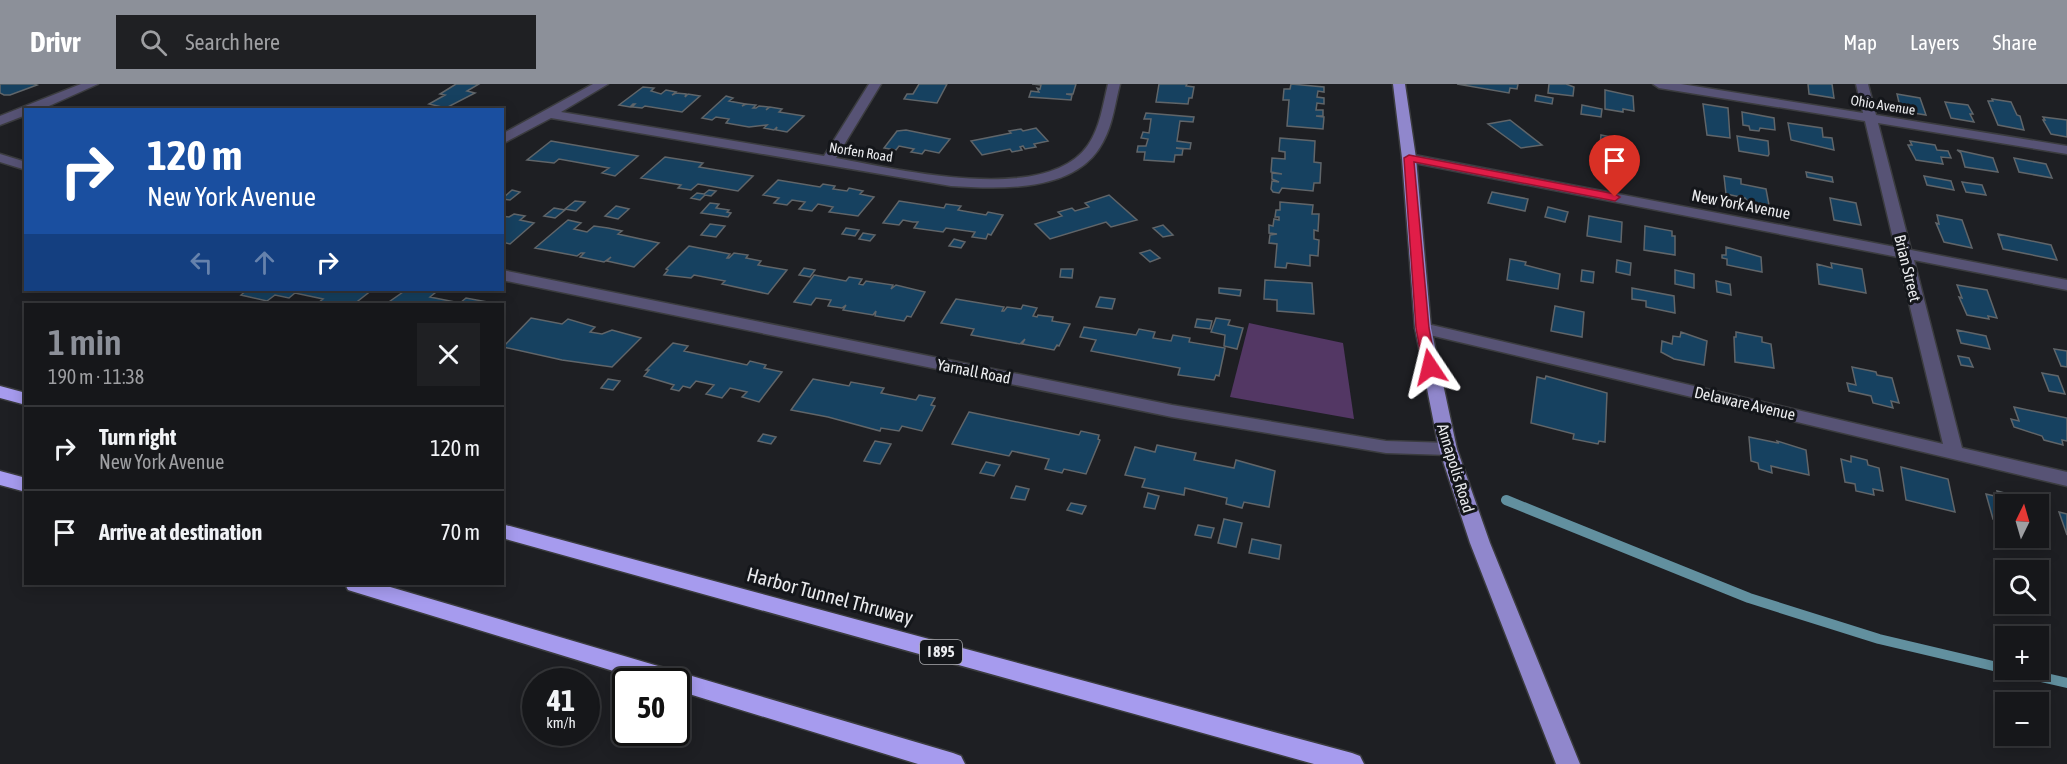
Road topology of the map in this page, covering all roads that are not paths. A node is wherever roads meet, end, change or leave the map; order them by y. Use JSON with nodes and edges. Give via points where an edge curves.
{"nodes":[{"id":1,"x":92,"y":84,"type":"edge"},
{"id":2,"x":602,"y":84,"type":"edge"},
{"id":3,"x":875,"y":84,"type":"edge"},
{"id":4,"x":1114,"y":84,"type":"edge"},
{"id":5,"x":1399,"y":84,"type":"edge"},
{"id":6,"x":1659,"y":84,"type":"edge"},
{"id":7,"x":1862,"y":84,"type":"edge"},
{"id":8,"x":32,"y":108,"type":"edge"},
{"id":9,"x":24,"y":111,"type":"edge"},
{"id":10,"x":550,"y":114,"type":"junction"},
{"id":11,"x":1871,"y":118,"type":"junction"},
{"id":12,"x":0,"y":121,"type":"edge"},
{"id":13,"x":504,"y":139,"type":"edge"},
{"id":14,"x":2067,"y":150,"type":"edge"},
{"id":15,"x":0,"y":158,"type":"edge"},
{"id":16,"x":1409,"y":158,"type":"junction"},
{"id":17,"x":827,"y":162,"type":"junction"},
{"id":18,"x":24,"y":165,"type":"edge"},
{"id":19,"x":1905,"y":254,"type":"junction"},
{"id":20,"x":504,"y":275,"type":"edge"},
{"id":21,"x":2067,"y":285,"type":"edge"},
{"id":22,"x":1423,"y":328,"type":"junction"},
{"id":23,"x":0,"y":392,"type":"edge"},
{"id":24,"x":24,"y":398,"type":"edge"},
{"id":25,"x":1448,"y":449,"type":"junction"},
{"id":26,"x":1954,"y":452,"type":"junction"},
{"id":27,"x":1,"y":478,"type":"edge"},
{"id":28,"x":2067,"y":478,"type":"edge"},
{"id":29,"x":24,"y":484,"type":"edge"},
{"id":30,"x":504,"y":532,"type":"edge"},
{"id":31,"x":358,"y":585,"type":"edge"},
{"id":32,"x":953,"y":764,"type":"edge"},
{"id":33,"x":1352,"y":764,"type":"edge"},
{"id":34,"x":1568,"y":764,"type":"edge"}],
"edges":[{"from":1,"to":8,"type":"street"},
{"from":2,"to":10,"type":"street"},
{"from":3,"to":17,"type":"street"},
{"from":4,"to":17,"type":"street","name":"Norfen Road","via":[[1092,151],[1061,172],[1037,179],[980,184],[951,182]]},
{"from":5,"to":16,"type":"main road","name":"Annapolis Road"},
{"from":6,"to":11,"type":"street","name":"Ohio Avenue"},
{"from":7,"to":11,"type":"street","name":"Brian Street"},
{"from":9,"to":12,"type":"street"},
{"from":10,"to":13,"type":"street"},
{"from":10,"to":17,"type":"street","name":"Norfen Road"},
{"from":11,"to":14,"type":"street","name":"Ohio Avenue"},
{"from":11,"to":19,"type":"street","name":"Brian Street"},
{"from":15,"to":18,"type":"street"},
{"from":16,"to":19,"type":"street","name":"New York Avenue"},
{"from":16,"to":22,"type":"main road","name":"Annapolis Road"},
{"from":19,"to":21,"type":"street","name":"New York Avenue"},
{"from":19,"to":26,"type":"street","name":"Brian Street"},
{"from":20,"to":25,"type":"street","name":"Yarnall Road","via":[[1195,415],[1386,447]]},
{"from":22,"to":25,"type":"main road","name":"Annapolis Road"},
{"from":22,"to":26,"type":"street","name":"Delaware Avenue"},
{"from":23,"to":24,"type":"highway"},
{"from":25,"to":34,"type":"main road","name":"Annapolis Road","via":[[1480,543]]},
{"from":26,"to":28,"type":"street","name":"Delaware Avenue"},
{"from":27,"to":29,"type":"highway"},
{"from":30,"to":33,"type":"highway","name":"Harbor Tunnel Thruway","number":"I 895"},
{"from":31,"to":32,"type":"highway"}]}
